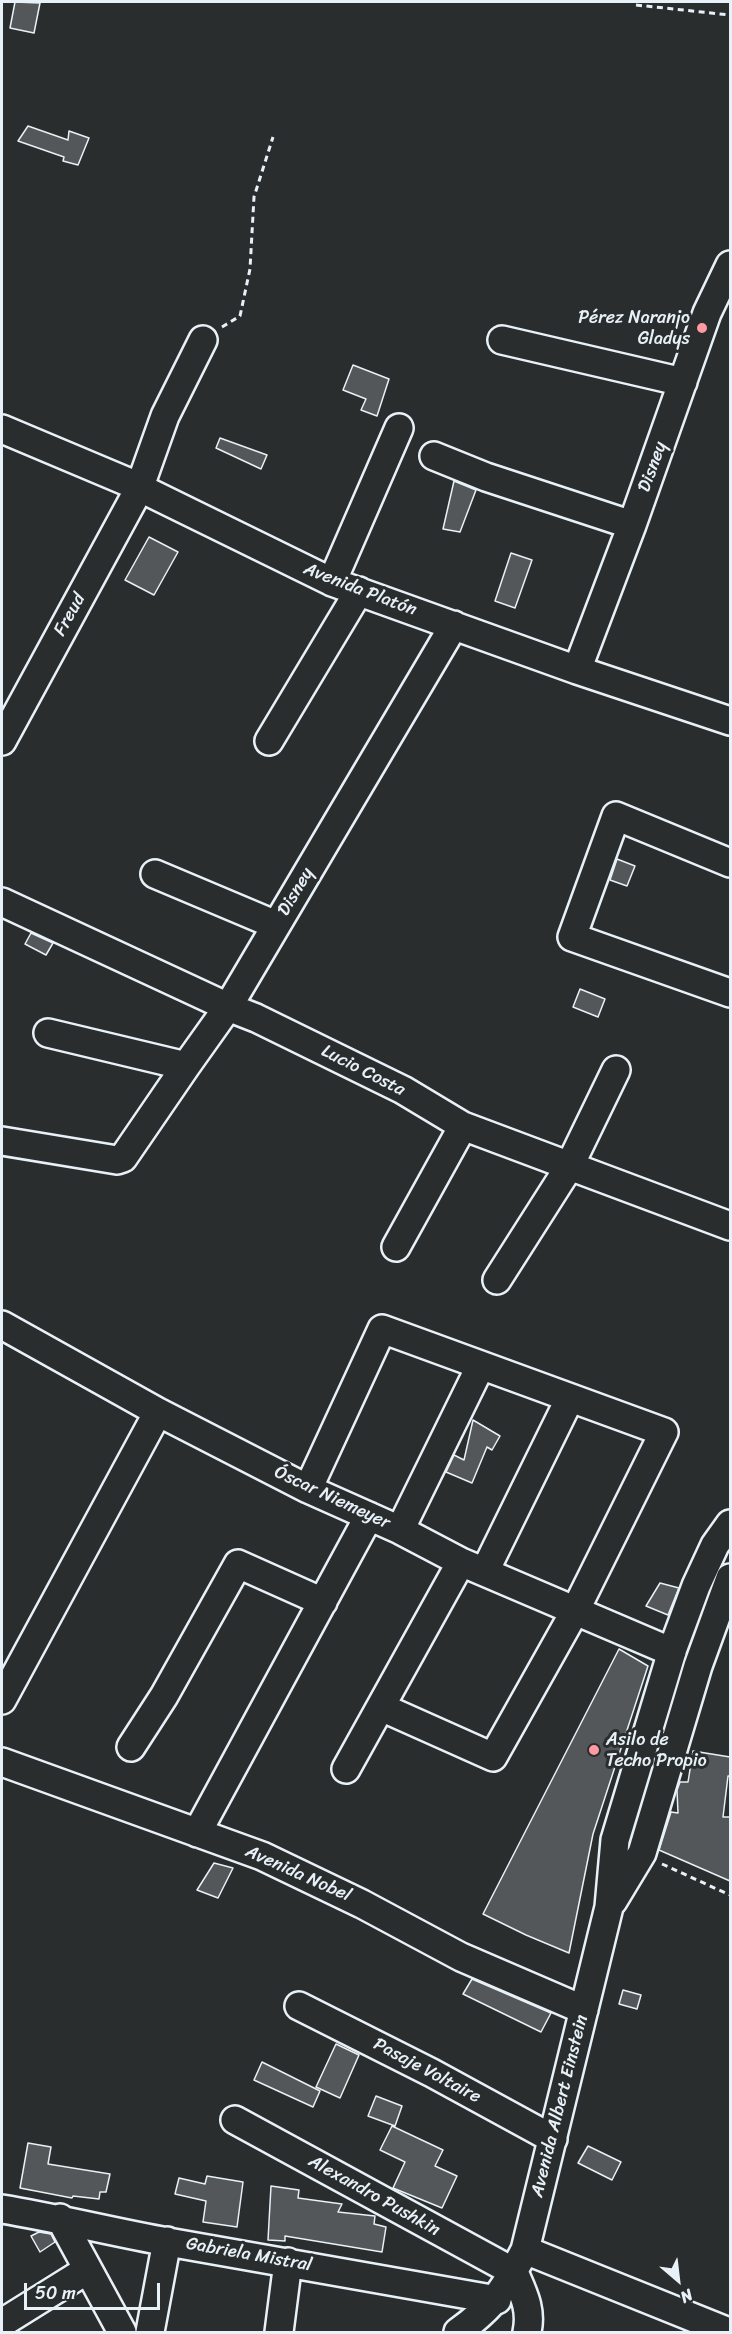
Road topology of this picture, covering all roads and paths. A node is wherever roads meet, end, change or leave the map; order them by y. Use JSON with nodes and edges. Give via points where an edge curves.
{"nodes":[{"id":1,"x":636,"y":4,"type":"dead end"},
{"id":2,"x":730,"y":15,"type":"edge"},
{"id":3,"x":273,"y":136,"type":"dead end"},
{"id":4,"x":730,"y":265,"type":"edge"},
{"id":5,"x":203,"y":340,"type":"joint"},
{"id":6,"x":502,"y":340,"type":"dead end"},
{"id":7,"x":683,"y":382,"type":"junction"},
{"id":8,"x":399,"y":428,"type":"dead end"},
{"id":9,"x":2,"y":429,"type":"edge"},
{"id":10,"x":434,"y":456,"type":"dead end"},
{"id":11,"x":139,"y":489,"type":"junction"},
{"id":12,"x":632,"y":525,"type":"junction"},
{"id":13,"x":332,"y":582,"type":"junction"},
{"id":14,"x":359,"y":591,"type":"junction"},
{"id":15,"x":454,"y":626,"type":"junction"},
{"id":16,"x":577,"y":670,"type":"junction"},
{"id":17,"x":730,"y":721,"type":"edge"},
{"id":18,"x":2,"y":741,"type":"edge"},
{"id":19,"x":269,"y":741,"type":"dead end"},
{"id":20,"x":730,"y":863,"type":"edge"},
{"id":21,"x":155,"y":874,"type":"dead end"},
{"id":22,"x":2,"y":902,"type":"edge"},
{"id":23,"x":276,"y":925,"type":"junction"},
{"id":24,"x":730,"y":993,"type":"edge"},
{"id":25,"x":228,"y":1007,"type":"junction"},
{"id":26,"x":48,"y":1033,"type":"dead end"},
{"id":27,"x":186,"y":1065,"type":"junction"},
{"id":28,"x":616,"y":1070,"type":"dead end"},
{"id":29,"x":463,"y":1126,"type":"junction"},
{"id":30,"x":2,"y":1141,"type":"edge"},
{"id":31,"x":569,"y":1167,"type":"junction"},
{"id":32,"x":728,"y":1217,"type":"edge"},
{"id":33,"x":396,"y":1247,"type":"dead end"},
{"id":34,"x":497,"y":1280,"type":"dead end"},
{"id":35,"x":2,"y":1325,"type":"edge"},
{"id":36,"x":481,"y":1365,"type":"junction"},
{"id":37,"x":570,"y":1398,"type":"junction"},
{"id":38,"x":158,"y":1412,"type":"junction"},
{"id":39,"x":308,"y":1490,"type":"junction"},
{"id":40,"x":369,"y":1516,"type":"junction"},
{"id":41,"x":730,"y":1524,"type":"edge"},
{"id":42,"x":400,"y":1530,"type":"junction"},
{"id":43,"x":473,"y":1567,"type":"junction"},
{"id":44,"x":730,"y":1578,"type":"edge"},
{"id":45,"x":323,"y":1602,"type":"junction"},
{"id":46,"x":575,"y":1611,"type":"junction"},
{"id":47,"x":672,"y":1652,"type":"junction"},
{"id":48,"x":2,"y":1700,"type":"edge"},
{"id":49,"x":381,"y":1707,"type":"junction"},
{"id":50,"x":131,"y":1747,"type":"dead end"},
{"id":51,"x":2,"y":1762,"type":"edge"},
{"id":52,"x":346,"y":1769,"type":"dead end"},
{"id":53,"x":197,"y":1833,"type":"junction"},
{"id":54,"x":642,"y":1853,"type":"junction"},
{"id":55,"x":730,"y":1895,"type":"edge"},
{"id":56,"x":609,"y":1907,"type":"junction"},
{"id":57,"x":299,"y":2006,"type":"dead end"},
{"id":58,"x":584,"y":2010,"type":"junction"},
{"id":59,"x":235,"y":2120,"type":"dead end"},
{"id":60,"x":553,"y":2139,"type":"junction"},
{"id":61,"x":2,"y":2209,"type":"edge"},
{"id":62,"x":60,"y":2218,"type":"junction"},
{"id":63,"x":167,"y":2241,"type":"junction"},
{"id":64,"x":519,"y":2261,"type":"junction"},
{"id":65,"x":288,"y":2262,"type":"junction"},
{"id":66,"x":87,"y":2270,"type":"junction"},
{"id":67,"x":496,"y":2300,"type":"junction"},
{"id":68,"x":2,"y":2323,"type":"edge"},
{"id":69,"x":122,"y":2332,"type":"edge"},
{"id":70,"x":150,"y":2332,"type":"edge"},
{"id":71,"x":279,"y":2332,"type":"edge"},
{"id":72,"x":458,"y":2332,"type":"edge"},
{"id":73,"x":527,"y":2332,"type":"edge"},
{"id":74,"x":729,"y":2332,"type":"edge"}],
"edges":[{"from":1,"to":2,"type":"path"},
{"from":3,"to":5,"type":"path","via":[[254,197],[250,268],[240,316]]},
{"from":4,"to":7,"type":"street","name":"Disney","via":[[707,313]]},
{"from":5,"to":11,"type":"street","name":"Freud","via":[[165,416]]},
{"from":6,"to":7,"type":"street"},
{"from":7,"to":12,"type":"street","name":"Disney"},
{"from":8,"to":13,"type":"street"},
{"from":9,"to":11,"type":"street","name":"Avenida Platón"},
{"from":10,"to":12,"type":"street"},
{"from":11,"to":13,"type":"street","name":"Avenida Platón"},
{"from":11,"to":18,"type":"street","name":"Freud"},
{"from":12,"to":16,"type":"street","name":"Disney"},
{"from":13,"to":14,"type":"street","name":"Avenida Platón"},
{"from":14,"to":15,"type":"street","name":"Avenida Platón"},
{"from":14,"to":19,"type":"street"},
{"from":15,"to":16,"type":"street","name":"Avenida Platón"},
{"from":15,"to":23,"type":"street","name":"Disney"},
{"from":16,"to":17,"type":"street","name":"Avenida Platón"},
{"from":20,"to":24,"type":"street","via":[[616,816],[572,937]]},
{"from":21,"to":23,"type":"street"},
{"from":22,"to":25,"type":"street","name":"Lucio Costa"},
{"from":23,"to":25,"type":"street","name":"Disney"},
{"from":25,"to":27,"type":"street","name":"Disney"},
{"from":25,"to":29,"type":"street","name":"Lucio Costa","via":[[403,1090]]},
{"from":26,"to":27,"type":"street"},
{"from":27,"to":30,"type":"street","name":"Disney","via":[[123,1158]]},
{"from":28,"to":31,"type":"street"},
{"from":29,"to":31,"type":"street","name":"Lucio Costa"},
{"from":29,"to":33,"type":"street"},
{"from":31,"to":32,"type":"street","name":"Lucio Costa"},
{"from":31,"to":34,"type":"street"},
{"from":35,"to":38,"type":"street","name":"Óscar Niemeyer"},
{"from":36,"to":37,"type":"street"},
{"from":36,"to":39,"type":"street","via":[[382,1329]]},
{"from":36,"to":42,"type":"street"},
{"from":37,"to":43,"type":"street"},
{"from":37,"to":46,"type":"street","via":[[664,1432]]},
{"from":38,"to":39,"type":"street","name":"Óscar Niemeyer"},
{"from":38,"to":48,"type":"street"},
{"from":39,"to":40,"type":"street","name":"Óscar Niemeyer"},
{"from":40,"to":42,"type":"street","name":"Óscar Niemeyer"},
{"from":40,"to":45,"type":"street"},
{"from":41,"to":47,"type":"street","name":"Avenida Albert Einstein","via":[[715,1545],[696,1586]]},
{"from":42,"to":43,"type":"street","name":"Óscar Niemeyer"},
{"from":43,"to":46,"type":"street","name":"Óscar Niemeyer"},
{"from":43,"to":49,"type":"street"},
{"from":44,"to":54,"type":"street","name":"Avenida Albert Einstein","via":[[698,1666]]},
{"from":45,"to":50,"type":"street","via":[[238,1564]]},
{"from":45,"to":53,"type":"street"},
{"from":46,"to":47,"type":"street","name":"Óscar Niemeyer"},
{"from":46,"to":49,"type":"street","via":[[493,1757]]},
{"from":47,"to":56,"type":"street","name":"Avenida Albert Einstein","via":[[615,1840]]},
{"from":49,"to":52,"type":"street"},
{"from":51,"to":53,"type":"street","name":"Avenida Nobel"},
{"from":53,"to":58,"type":"street","name":"Avenida Nobel","via":[[262,1856],[460,1956]]},
{"from":54,"to":55,"type":"path"},
{"from":54,"to":56,"type":"street","name":"Avenida Albert Einstein"},
{"from":56,"to":58,"type":"street","name":"Avenida Albert Einstein"},
{"from":57,"to":60,"type":"street","name":"Pasaje Voltaire"},
{"from":58,"to":60,"type":"street","name":"Avenida Albert Einstein"},
{"from":59,"to":64,"type":"street","name":"Alexandro Pushkin"},
{"from":60,"to":64,"type":"street","name":"Avenida Albert Einstein"},
{"from":61,"to":62,"type":"street","name":"Gabriela Mistral"},
{"from":62,"to":63,"type":"street","name":"Gabriela Mistral"},
{"from":62,"to":66,"type":"street"},
{"from":63,"to":65,"type":"street","name":"Gabriela Mistral"},
{"from":63,"to":70,"type":"street"},
{"from":64,"to":67,"type":"street","name":"Avenida Albert Einstein"},
{"from":64,"to":73,"type":"street","via":[[529,2308]]},
{"from":64,"to":74,"type":"street","name":"Alexandro Pushkin"},
{"from":65,"to":67,"type":"street","name":"Gabriela Mistral"},
{"from":65,"to":71,"type":"street"},
{"from":66,"to":68,"type":"street"},
{"from":66,"to":69,"type":"street"},
{"from":67,"to":72,"type":"street","name":"Avenida Albert Einstein"}]}
